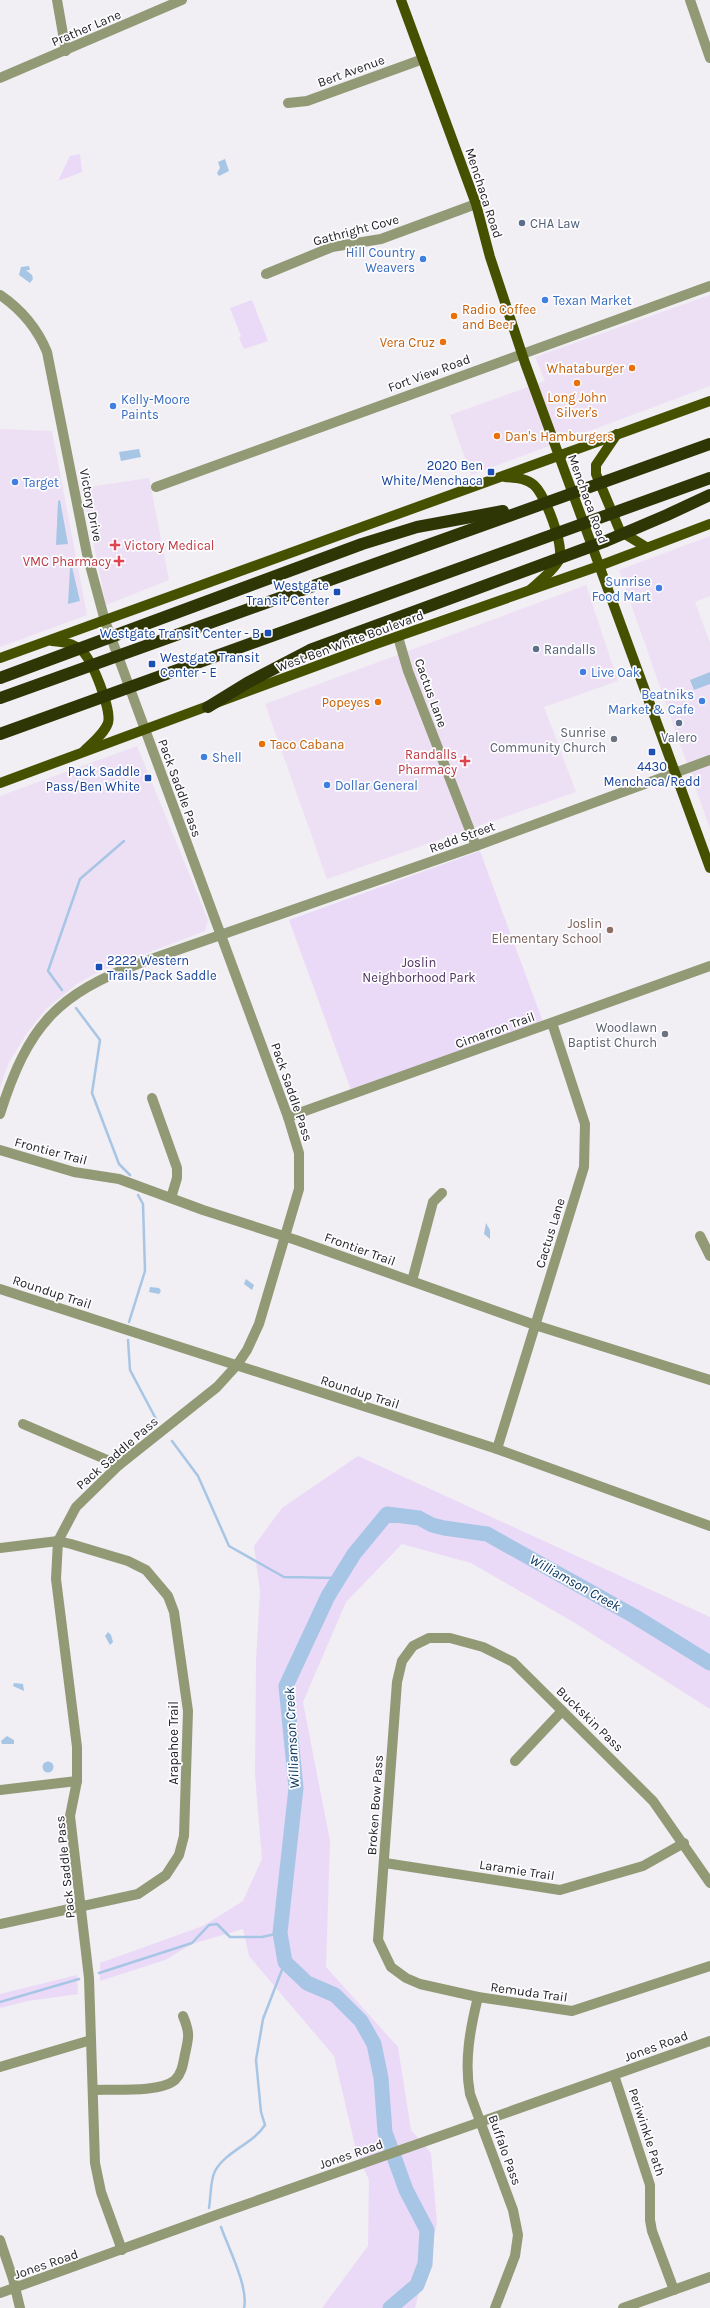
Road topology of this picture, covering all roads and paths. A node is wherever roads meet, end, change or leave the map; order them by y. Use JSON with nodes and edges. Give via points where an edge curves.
{"nodes":[{"id":1,"x":57,"y":0,"type":"edge"},
{"id":2,"x":182,"y":0,"type":"edge"},
{"id":3,"x":401,"y":0,"type":"edge"},
{"id":4,"x":690,"y":0,"type":"edge"},
{"id":5,"x":66,"y":51,"type":"junction"},
{"id":6,"x":710,"y":58,"type":"edge"},
{"id":7,"x":423,"y":59,"type":"junction"},
{"id":8,"x":0,"y":78,"type":"edge"},
{"id":9,"x":288,"y":103,"type":"dead end"},
{"id":10,"x":476,"y":204,"type":"junction"},
{"id":11,"x":266,"y":274,"type":"dead end"},
{"id":12,"x":710,"y":286,"type":"edge"},
{"id":13,"x":0,"y":295,"type":"edge"},
{"id":14,"x":521,"y":354,"type":"junction"},
{"id":15,"x":710,"y":401,"type":"edge"},
{"id":16,"x":617,"y":434,"type":"junction"},
{"id":17,"x":710,"y":444,"type":"edge"},
{"id":18,"x":558,"y":456,"type":"junction"},
{"id":19,"x":503,"y":476,"type":"junction"},
{"id":20,"x":710,"y":478,"type":"edge"},
{"id":21,"x":156,"y":487,"type":"dead end"},
{"id":22,"x":710,"y":495,"type":"edge"},
{"id":23,"x":542,"y":503,"type":"junction"},
{"id":24,"x":710,"y":524,"type":"edge"},
{"id":25,"x":646,"y":547,"type":"junction"},
{"id":26,"x":599,"y":566,"type":"junction"},
{"id":27,"x":530,"y":591,"type":"junction"},
{"id":28,"x":105,"y":621,"type":"junction"},
{"id":29,"x":398,"y":637,"type":"junction"},
{"id":30,"x":50,"y":641,"type":"junction"},
{"id":31,"x":0,"y":658,"type":"edge"},
{"id":32,"x":0,"y":678,"type":"edge"},
{"id":33,"x":0,"y":698,"type":"edge"},
{"id":34,"x":208,"y":707,"type":"junction"},
{"id":35,"x":145,"y":731,"type":"junction"},
{"id":36,"x":0,"y":734,"type":"edge"},
{"id":37,"x":81,"y":754,"type":"junction"},
{"id":38,"x":710,"y":760,"type":"edge"},
{"id":39,"x":674,"y":774,"type":"junction"},
{"id":40,"x":0,"y":783,"type":"edge"},
{"id":41,"x":476,"y":846,"type":"junction"},
{"id":42,"x":710,"y":868,"type":"edge"},
{"id":43,"x":222,"y":936,"type":"junction"},
{"id":44,"x":710,"y":966,"type":"edge"},
{"id":45,"x":552,"y":1023,"type":"junction"},
{"id":46,"x":152,"y":1098,"type":"dead end"},
{"id":47,"x":0,"y":1114,"type":"edge"},
{"id":48,"x":288,"y":1117,"type":"junction"},
{"id":49,"x":0,"y":1150,"type":"edge"},
{"id":50,"x":442,"y":1193,"type":"dead end"},
{"id":51,"x":171,"y":1198,"type":"junction"},
{"id":52,"x":285,"y":1236,"type":"junction"},
{"id":53,"x":700,"y":1236,"type":"dead end"},
{"id":54,"x":710,"y":1256,"type":"edge"},
{"id":55,"x":412,"y":1281,"type":"junction"},
{"id":56,"x":0,"y":1289,"type":"edge"},
{"id":57,"x":535,"y":1325,"type":"junction"},
{"id":58,"x":237,"y":1365,"type":"junction"},
{"id":59,"x":710,"y":1380,"type":"edge"},
{"id":60,"x":23,"y":1424,"type":"dead end"},
{"id":61,"x":497,"y":1449,"type":"junction"},
{"id":62,"x":119,"y":1465,"type":"junction"},
{"id":63,"x":710,"y":1526,"type":"edge"},
{"id":64,"x":58,"y":1541,"type":"junction"},
{"id":65,"x":0,"y":1548,"type":"edge"},
{"id":66,"x":413,"y":1646,"type":"joint"},
{"id":67,"x":562,"y":1711,"type":"junction"},
{"id":68,"x":515,"y":1761,"type":"dead end"},
{"id":69,"x":77,"y":1781,"type":"junction"},
{"id":70,"x":0,"y":1790,"type":"edge"},
{"id":71,"x":684,"y":1843,"type":"junction"},
{"id":72,"x":385,"y":1863,"type":"junction"},
{"id":73,"x":710,"y":1882,"type":"edge"},
{"id":74,"x":82,"y":1907,"type":"junction"},
{"id":75,"x":0,"y":1924,"type":"edge"},
{"id":76,"x":710,"y":1966,"type":"edge"},
{"id":77,"x":391,"y":1967,"type":"joint"},
{"id":78,"x":478,"y":1997,"type":"junction"},
{"id":79,"x":183,"y":2016,"type":"dead end"},
{"id":80,"x":91,"y":2040,"type":"junction"},
{"id":81,"x":710,"y":2041,"type":"edge"},
{"id":82,"x":0,"y":2067,"type":"edge"},
{"id":83,"x":614,"y":2075,"type":"junction"},
{"id":84,"x":93,"y":2090,"type":"junction"},
{"id":85,"x":481,"y":2122,"type":"junction"},
{"id":86,"x":0,"y":2240,"type":"edge"},
{"id":87,"x":122,"y":2250,"type":"junction"},
{"id":88,"x":710,"y":2278,"type":"edge"},
{"id":89,"x":14,"y":2288,"type":"junction"},
{"id":90,"x":674,"y":2290,"type":"junction"},
{"id":91,"x":0,"y":2293,"type":"edge"},
{"id":92,"x":20,"y":2308,"type":"edge"},
{"id":93,"x":496,"y":2308,"type":"edge"},
{"id":94,"x":624,"y":2308,"type":"edge"}],
"edges":[{"from":1,"to":5,"type":"street"},
{"from":2,"to":5,"type":"street","name":"Prather Lane"},
{"from":3,"to":7,"type":"main road","name":"Menchaca Road"},
{"from":4,"to":6,"type":"street"},
{"from":5,"to":8,"type":"street","name":"Prather Lane"},
{"from":7,"to":9,"type":"street","name":"Bert Avenue","via":[[307,101]]},
{"from":7,"to":10,"type":"main road","name":"Menchaca Road"},
{"from":10,"to":11,"type":"street","name":"Gathright Cove","via":[[381,239],[332,247]]},
{"from":10,"to":14,"type":"main road","name":"Menchaca Road"},
{"from":12,"to":14,"type":"street","name":"Fort View Road"},
{"from":13,"to":28,"type":"street","name":"Victory Drive","via":[[35,327],[49,358],[87,554]]},
{"from":14,"to":18,"type":"main road","name":"Menchaca Road"},
{"from":14,"to":21,"type":"street","name":"Fort View Road"},
{"from":15,"to":16,"type":"main road"},
{"from":16,"to":18,"type":"main road"},
{"from":16,"to":25,"type":"main road","via":[[596,465],[596,474],[620,532]]},
{"from":17,"to":23,"type":"highway"},
{"from":18,"to":19,"type":"main road"},
{"from":18,"to":26,"type":"main road","name":"Menchaca Road"},
{"from":19,"to":27,"type":"main road","via":[[523,479],[535,486],[544,498],[560,546],[559,559]]},
{"from":19,"to":28,"type":"main road"},
{"from":20,"to":36,"type":"highway"},
{"from":22,"to":34,"type":"highway","via":[[668,516],[310,650]]},
{"from":23,"to":32,"type":"highway","via":[[417,527],[362,544]]},
{"from":23,"to":33,"type":"highway"},
{"from":24,"to":25,"type":"main road","name":"West Ben White Boulevard"},
{"from":25,"to":26,"type":"main road","name":"West Ben White Boulevard"},
{"from":26,"to":27,"type":"main road","name":"West Ben White Boulevard"},
{"from":26,"to":39,"type":"main road","name":"Menchaca Road"},
{"from":27,"to":29,"type":"main road","name":"West Ben White Boulevard"},
{"from":28,"to":30,"type":"main road"},
{"from":28,"to":35,"type":"street","name":"Victory Drive"},
{"from":29,"to":34,"type":"main road","name":"West Ben White Boulevard"},
{"from":29,"to":41,"type":"street","name":"Cactus Lane","via":[[408,671]]},
{"from":30,"to":31,"type":"main road"},
{"from":30,"to":37,"type":"main road","via":[[70,643],[82,650],[91,662],[109,714],[108,724],[103,732]]},
{"from":34,"to":35,"type":"main road","name":"West Ben White Boulevard"},
{"from":35,"to":37,"type":"main road","name":"West Ben White Boulevard"},
{"from":35,"to":43,"type":"street","name":"Pack Saddle Pass"},
{"from":37,"to":40,"type":"main road","name":"West Ben White Boulevard"},
{"from":38,"to":39,"type":"street","name":"Redd Street"},
{"from":39,"to":41,"type":"street","name":"Redd Street"},
{"from":39,"to":42,"type":"main road","name":"Menchaca Road"},
{"from":41,"to":43,"type":"street","name":"Redd Street"},
{"from":43,"to":47,"type":"street","name":"Redd Street","via":[[113,973],[90,984],[70,998],[50,1017],[28,1046],[13,1076]]},
{"from":43,"to":48,"type":"street","name":"Pack Saddle Pass"},
{"from":44,"to":45,"type":"street","name":"Cimarron Trail"},
{"from":45,"to":48,"type":"street","name":"Cimarron Trail"},
{"from":45,"to":57,"type":"street","name":"Cactus Lane","via":[[585,1124],[584,1167]]},
{"from":46,"to":51,"type":"street","via":[[178,1168],[178,1178]]},
{"from":48,"to":52,"type":"street","name":"Pack Saddle Pass","via":[[299,1153],[300,1178]]},
{"from":49,"to":51,"type":"street","name":"Frontier Trail","via":[[74,1172],[119,1179]]},
{"from":50,"to":55,"type":"street","via":[[433,1202]]},
{"from":51,"to":52,"type":"street","name":"Frontier Trail"},
{"from":52,"to":55,"type":"street","name":"Frontier Trail"},
{"from":52,"to":58,"type":"street","name":"Pack Saddle Pass","via":[[259,1324]]},
{"from":53,"to":54,"type":"street"},
{"from":55,"to":57,"type":"street","name":"Frontier Trail"},
{"from":56,"to":58,"type":"street","name":"Roundup Trail"},
{"from":57,"to":59,"type":"street","name":"Frontier Trail"},
{"from":57,"to":61,"type":"street","name":"Cactus Lane"},
{"from":58,"to":61,"type":"street","name":"Roundup Trail"},
{"from":58,"to":62,"type":"street","name":"Pack Saddle Pass","via":[[217,1387]]},
{"from":60,"to":62,"type":"street"},
{"from":61,"to":63,"type":"street","name":"Roundup Trail"},
{"from":62,"to":64,"type":"street","name":"Pack Saddle Pass","via":[[76,1508]]},
{"from":64,"to":65,"type":"street"},
{"from":64,"to":69,"type":"street","name":"Pack Saddle Pass","via":[[56,1579],[77,1747]]},
{"from":64,"to":74,"type":"street","name":"Arapahoe Trail","via":[[128,1561],[146,1570],[160,1585],[168,1596],[174,1612],[188,1711],[184,1836],[179,1854],[166,1875],[138,1894]]},
{"from":66,"to":67,"type":"street","name":"Buckskin Pass","via":[[429,1638],[450,1638],[483,1647],[513,1662]]},
{"from":66,"to":72,"type":"street","name":"Broken Bow Pass","via":[[402,1661],[396,1682]]},
{"from":67,"to":68,"type":"street"},
{"from":67,"to":71,"type":"street","name":"Buckskin Pass","via":[[653,1800]]},
{"from":69,"to":70,"type":"street"},
{"from":69,"to":74,"type":"street","name":"Pack Saddle Pass","via":[[70,1816]]},
{"from":71,"to":72,"type":"street","name":"Laramie Trail","via":[[644,1866],[560,1890]]},
{"from":71,"to":73,"type":"street","name":"Buckskin Pass"},
{"from":72,"to":77,"type":"street","name":"Broken Bow Pass","via":[[378,1940]]},
{"from":74,"to":75,"type":"street","name":"Arapahoe Trail"},
{"from":74,"to":80,"type":"street","name":"Pack Saddle Pass","via":[[89,1978]]},
{"from":76,"to":78,"type":"street","name":"Remuda Trail","via":[[572,2011]]},
{"from":77,"to":78,"type":"street","name":"Remuda Trail","via":[[420,1984]]},
{"from":78,"to":85,"type":"street","name":"Buffalo Pass","via":[[470,2039],[468,2079]]},
{"from":79,"to":84,"type":"street","via":[[190,2032],[183,2064],[174,2080],[157,2088]]},
{"from":80,"to":82,"type":"street"},
{"from":80,"to":84,"type":"street","name":"Pack Saddle Pass"},
{"from":81,"to":83,"type":"street","name":"Jones Road"},
{"from":83,"to":85,"type":"street","name":"Jones Road"},
{"from":83,"to":90,"type":"street","name":"Periwinkle Path","via":[[650,2185],[652,2231]]},
{"from":84,"to":87,"type":"street","name":"Pack Saddle Pass","via":[[97,2179]]},
{"from":85,"to":87,"type":"street","name":"Jones Road"},
{"from":85,"to":93,"type":"street","name":"Buffalo Pass","via":[[513,2210],[518,2235],[515,2256]]},
{"from":86,"to":89,"type":"street"},
{"from":87,"to":89,"type":"street","name":"Jones Road"},
{"from":88,"to":90,"type":"street"},
{"from":89,"to":91,"type":"street","name":"Jones Road"},
{"from":89,"to":92,"type":"street"},
{"from":90,"to":94,"type":"street"}]}
